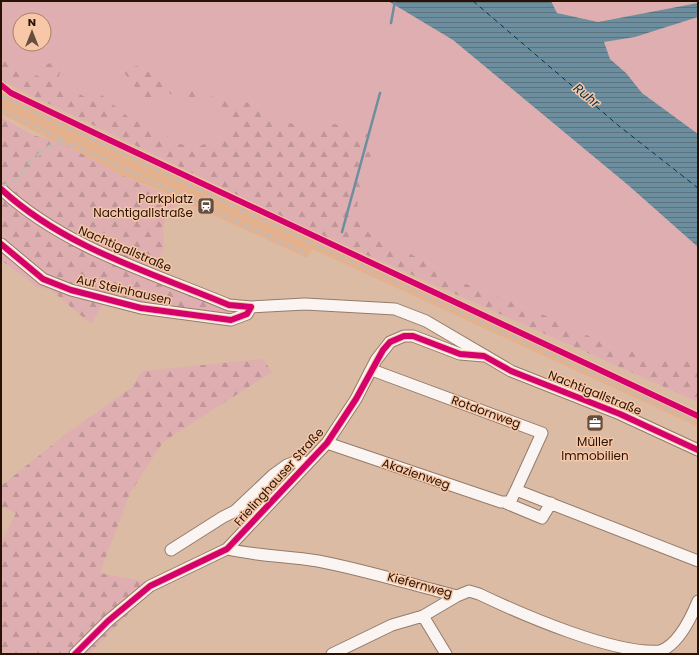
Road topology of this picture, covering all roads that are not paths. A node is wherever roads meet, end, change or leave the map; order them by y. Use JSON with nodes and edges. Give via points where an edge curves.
{"nodes":[{"id":1,"x":1,"y":189,"type":"edge"},
{"id":2,"x":1,"y":244,"type":"edge"},
{"id":3,"x":251,"y":307,"type":"junction"},
{"id":4,"x":484,"y":356,"type":"junction"},
{"id":5,"x":372,"y":370,"type":"junction"},
{"id":6,"x":327,"y":443,"type":"junction"},
{"id":7,"x":698,"y":450,"type":"edge"},
{"id":8,"x":307,"y":464,"type":"junction"},
{"id":9,"x":516,"y":490,"type":"junction"},
{"id":10,"x":506,"y":503,"type":"junction"},
{"id":11,"x":552,"y":503,"type":"junction"},
{"id":12,"x":227,"y":549,"type":"junction"},
{"id":13,"x":171,"y":550,"type":"dead end"},
{"id":14,"x":698,"y":560,"type":"edge"},
{"id":15,"x":457,"y":596,"type":"junction"},
{"id":16,"x":698,"y":602,"type":"edge"},
{"id":17,"x":423,"y":616,"type":"junction"},
{"id":18,"x":75,"y":654,"type":"edge"},
{"id":19,"x":332,"y":654,"type":"edge"},
{"id":20,"x":446,"y":654,"type":"edge"},
{"id":21,"x":651,"y":654,"type":"edge"}],
"edges":[{"from":1,"to":3,"type":"street","name":"Nachtigallstraße","via":[[38,220],[87,248],[229,305]]},
{"from":2,"to":3,"type":"street","name":"Auf Steinhausen","via":[[43,279],[71,290],[141,308],[231,320],[247,314]]},
{"from":3,"to":4,"type":"street","name":"Nachtigallstraße","via":[[305,304],[395,309],[426,321]]},
{"from":4,"to":5,"type":"street","name":"Frielinghauser Straße","via":[[460,354],[413,336],[404,336],[390,342]]},
{"from":4,"to":7,"type":"street","name":"Nachtigallstraße","via":[[511,371],[620,414]]},
{"from":5,"to":6,"type":"street","name":"Frielinghauser Straße"},
{"from":5,"to":9,"type":"street","name":"Rotdornweg","via":[[542,433]]},
{"from":6,"to":8,"type":"street","name":"Frielinghauser Straße"},
{"from":6,"to":10,"type":"street","name":"Akazienweg"},
{"from":8,"to":12,"type":"street","name":"Frielinghauser Straße"},
{"from":8,"to":13,"type":"street","via":[[300,460],[287,465],[235,511]]},
{"from":9,"to":10,"type":"street"},
{"from":9,"to":11,"type":"street"},
{"from":10,"to":11,"type":"street","name":"Akazienweg","via":[[542,518]]},
{"from":11,"to":14,"type":"street"},
{"from":12,"to":15,"type":"street","name":"Kiefernweg","via":[[317,561]]},
{"from":12,"to":18,"type":"street","name":"Frielinghauser Straße","via":[[150,586],[108,620]]},
{"from":15,"to":17,"type":"street"},
{"from":15,"to":21,"type":"street","name":"Kiefernweg","via":[[469,591],[479,594],[592,646]]},
{"from":16,"to":21,"type":"street","via":[[672,643]]},
{"from":17,"to":19,"type":"street","via":[[392,625]]},
{"from":17,"to":20,"type":"street"}]}
